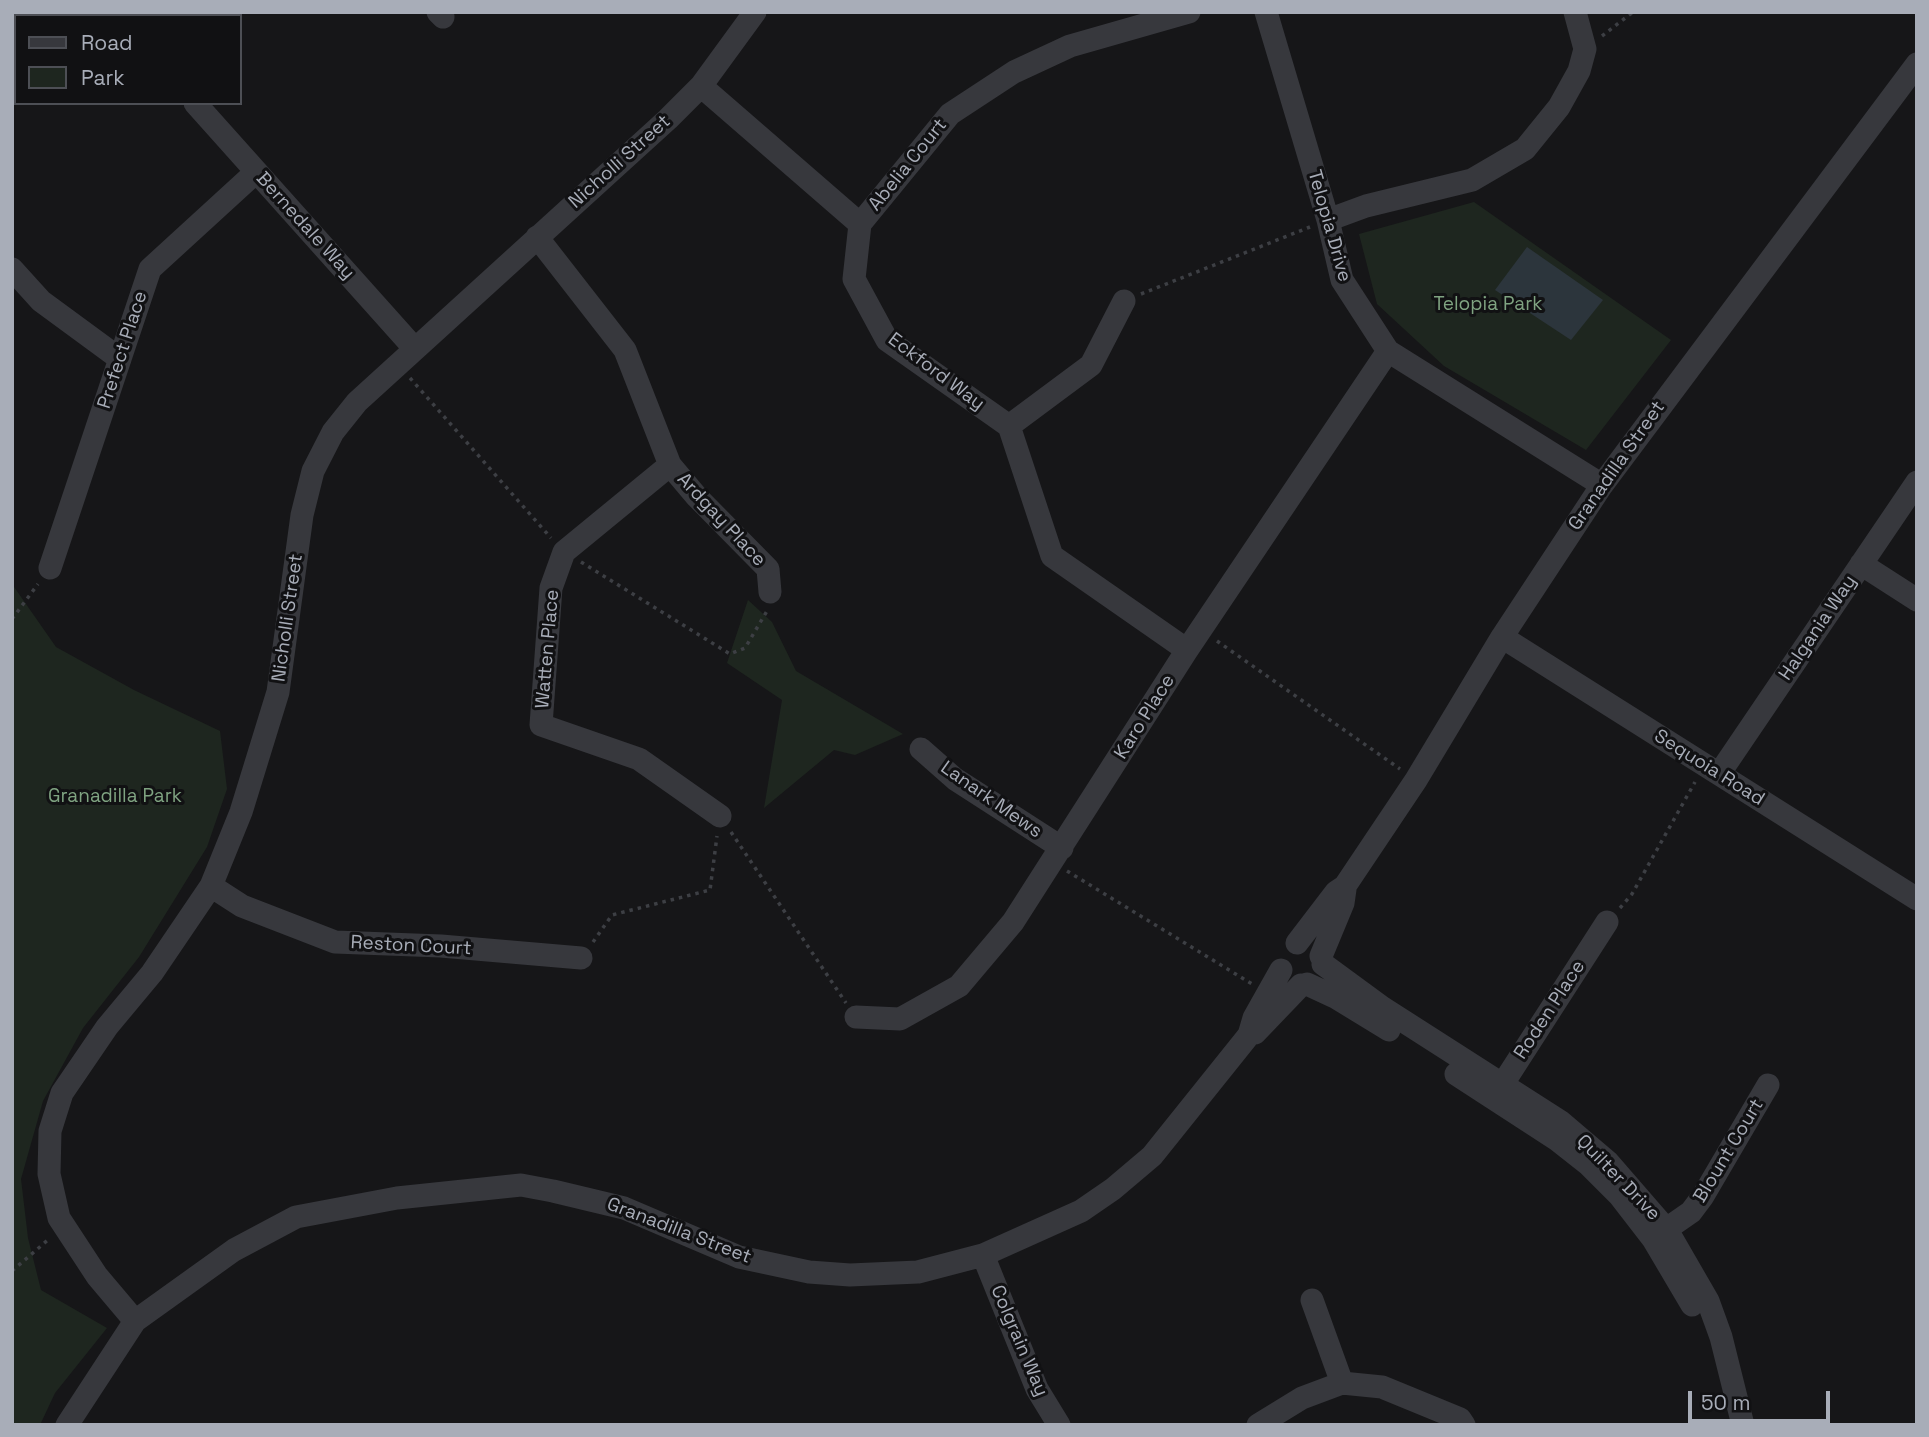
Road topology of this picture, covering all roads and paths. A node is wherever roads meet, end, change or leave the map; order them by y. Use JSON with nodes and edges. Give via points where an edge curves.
{"nodes":[{"id":1,"x":755,"y":12,"type":"edge"},
{"id":2,"x":1189,"y":12,"type":"edge"},
{"id":3,"x":1266,"y":12,"type":"edge"},
{"id":4,"x":1574,"y":12,"type":"edge"},
{"id":5,"x":1633,"y":12,"type":"edge"},
{"id":6,"x":1585,"y":49,"type":"junction"},
{"id":7,"x":1917,"y":64,"type":"edge"},
{"id":8,"x":701,"y":86,"type":"junction"},
{"id":9,"x":196,"y":105,"type":"edge"},
{"id":10,"x":256,"y":172,"type":"junction"},
{"id":11,"x":1328,"y":220,"type":"junction"},
{"id":12,"x":860,"y":224,"type":"junction"},
{"id":13,"x":537,"y":237,"type":"junction"},
{"id":14,"x":12,"y":269,"type":"edge"},
{"id":15,"x":1124,"y":301,"type":"joint"},
{"id":16,"x":1388,"y":351,"type":"junction"},
{"id":17,"x":407,"y":358,"type":"junction"},
{"id":18,"x":120,"y":359,"type":"junction"},
{"id":19,"x":1010,"y":426,"type":"junction"},
{"id":20,"x":670,"y":466,"type":"junction"},
{"id":21,"x":1917,"y":482,"type":"edge"},
{"id":22,"x":1602,"y":485,"type":"junction"},
{"id":23,"x":564,"y":552,"type":"junction"},
{"id":24,"x":1861,"y":564,"type":"junction"},
{"id":25,"x":50,"y":568,"type":"joint"},
{"id":26,"x":770,"y":592,"type":"joint"},
{"id":27,"x":1917,"y":600,"type":"edge"},
{"id":28,"x":12,"y":620,"type":"edge"},
{"id":29,"x":1201,"y":630,"type":"junction"},
{"id":30,"x":1502,"y":637,"type":"junction"},
{"id":31,"x":1187,"y":650,"type":"junction"},
{"id":32,"x":921,"y":749,"type":"dead end"},
{"id":33,"x":1712,"y":769,"type":"junction"},
{"id":34,"x":1416,"y":779,"type":"junction"},
{"id":35,"x":720,"y":816,"type":"junction"},
{"id":36,"x":1057,"y":856,"type":"junction"},
{"id":37,"x":211,"y":886,"type":"junction"},
{"id":38,"x":1345,"y":886,"type":"junction"},
{"id":39,"x":1917,"y":900,"type":"edge"},
{"id":40,"x":1607,"y":922,"type":"joint"},
{"id":41,"x":1297,"y":943,"type":"junction"},
{"id":42,"x":581,"y":958,"type":"joint"},
{"id":43,"x":1322,"y":960,"type":"junction"},
{"id":44,"x":1281,"y":970,"type":"junction"},
{"id":45,"x":1304,"y":985,"type":"junction"},
{"id":46,"x":1268,"y":994,"type":"junction"},
{"id":47,"x":856,"y":1017,"type":"joint"},
{"id":48,"x":1249,"y":1035,"type":"junction"},
{"id":49,"x":1768,"y":1085,"type":"dead end"},
{"id":50,"x":1498,"y":1092,"type":"junction"},
{"id":51,"x":1660,"y":1234,"type":"junction"},
{"id":52,"x":49,"y":1239,"type":"dead end"},
{"id":53,"x":983,"y":1255,"type":"junction"},
{"id":54,"x":12,"y":1271,"type":"edge"},
{"id":55,"x":1312,"y":1300,"type":"dead end"},
{"id":56,"x":135,"y":1321,"type":"junction"},
{"id":57,"x":1342,"y":1383,"type":"junction"},
{"id":58,"x":67,"y":1425,"type":"edge"},
{"id":59,"x":1059,"y":1425,"type":"edge"},
{"id":60,"x":1258,"y":1425,"type":"edge"},
{"id":61,"x":1464,"y":1425,"type":"edge"},
{"id":62,"x":1729,"y":1425,"type":"edge"},
{"id":63,"x":1743,"y":1425,"type":"edge"}],
"edges":[{"from":1,"to":8,"type":"street","name":"Nicholli Street"},
{"from":2,"to":12,"type":"street","name":"Abelia Court","via":[[1070,46],[1014,72],[950,114]]},
{"from":3,"to":11,"type":"street","name":"Telopia Drive"},
{"from":4,"to":6,"type":"street"},
{"from":5,"to":6,"type":"path"},
{"from":6,"to":11,"type":"street","via":[[1579,71],[1559,107],[1525,149],[1472,180]]},
{"from":7,"to":22,"type":"street","name":"Granadilla Street"},
{"from":8,"to":12,"type":"street"},
{"from":8,"to":13,"type":"street","name":"Nicholli Street"},
{"from":9,"to":10,"type":"street","name":"Bernedale Way"},
{"from":10,"to":17,"type":"street","name":"Bernedale Way"},
{"from":10,"to":18,"type":"street","name":"Prefect Place","via":[[150,269]]},
{"from":11,"to":15,"type":"path"},
{"from":11,"to":16,"type":"street","name":"Telopia Drive","via":[[1342,280]]},
{"from":12,"to":19,"type":"street","name":"Eckford Way","via":[[854,279],[887,340]]},
{"from":13,"to":17,"type":"street","name":"Nicholli Street"},
{"from":13,"to":20,"type":"street","name":"Ardgay Place","via":[[625,350]]},
{"from":14,"to":18,"type":"street","via":[[41,301]]},
{"from":15,"to":19,"type":"street","via":[[1091,365]]},
{"from":16,"to":22,"type":"street","name":"Telopia Drive"},
{"from":16,"to":29,"type":"street","name":"Karo Place"},
{"from":17,"to":23,"type":"path"},
{"from":17,"to":37,"type":"street","name":"Nicholli Street","via":[[357,402],[333,432],[313,471],[302,515],[278,692],[241,812]]},
{"from":18,"to":25,"type":"street","name":"Prefect Place"},
{"from":19,"to":31,"type":"street","via":[[1052,556]]},
{"from":20,"to":23,"type":"street"},
{"from":20,"to":26,"type":"street","name":"Ardgay Place","via":[[768,569]]},
{"from":21,"to":24,"type":"street","name":"Halgania Way"},
{"from":22,"to":30,"type":"street","name":"Granadilla Street"},
{"from":23,"to":26,"type":"path","via":[[730,654],[745,648],[767,614]]},
{"from":23,"to":35,"type":"street","name":"Watten Place","via":[[551,588],[541,725],[639,759]]},
{"from":24,"to":27,"type":"street"},
{"from":24,"to":33,"type":"street","name":"Halgania Way"},
{"from":25,"to":28,"type":"path"},
{"from":29,"to":31,"type":"street","name":"Karo Place"},
{"from":29,"to":34,"type":"path"},
{"from":30,"to":33,"type":"street","name":"Sequoia Road"},
{"from":30,"to":34,"type":"street","name":"Granadilla Street"},
{"from":31,"to":36,"type":"street","name":"Karo Place"},
{"from":32,"to":36,"type":"street","name":"Lanark Mews"},
{"from":33,"to":39,"type":"street","name":"Sequoia Road"},
{"from":33,"to":40,"type":"path","via":[[1632,894]]},
{"from":34,"to":38,"type":"street","name":"Granadilla Street"},
{"from":35,"to":42,"type":"path","via":[[710,890],[612,915]]},
{"from":35,"to":47,"type":"path"},
{"from":36,"to":46,"type":"path"},
{"from":36,"to":47,"type":"street","name":"Karo Place","via":[[1013,922],[959,986],[901,1019]]},
{"from":37,"to":42,"type":"street","name":"Reston Court","via":[[242,906],[335,942]]},
{"from":37,"to":56,"type":"street","name":"Nicholli Street","via":[[62,1093],[50,1132],[49,1174],[59,1218],[97,1276]]},
{"from":38,"to":41,"type":"street","name":"Granadilla Street"},
{"from":38,"to":43,"type":"street","name":"Granadilla Street"},
{"from":40,"to":50,"type":"street","name":"Roden Place"},
{"from":41,"to":43,"type":"street","via":[[1312,945]]},
{"from":41,"to":44,"type":"street","via":[[1282,955]]},
{"from":43,"to":45,"type":"street","via":[[1318,976]]},
{"from":43,"to":50,"type":"street","name":"Quilter Drive"},
{"from":44,"to":45,"type":"street","via":[[1287,980]]},
{"from":44,"to":46,"type":"street","name":"Granadilla Street"},
{"from":45,"to":48,"type":"street","name":"Granadilla Street"},
{"from":45,"to":50,"type":"street","name":"Quilter Drive"},
{"from":46,"to":48,"type":"street","name":"Granadilla Street"},
{"from":48,"to":53,"type":"street","name":"Granadilla Street","via":[[1152,1156],[1114,1189],[1081,1211]]},
{"from":49,"to":51,"type":"street","name":"Blount Court","via":[[1703,1196],[1691,1212]]},
{"from":50,"to":51,"type":"street","name":"Quilter Drive","via":[[1589,1165]]},
{"from":51,"to":62,"type":"street","name":"Quilter Drive","via":[[1701,1321]]},
{"from":51,"to":63,"type":"street","name":"Quilter Drive","via":[[1708,1301]]},
{"from":52,"to":54,"type":"path"},
{"from":53,"to":56,"type":"street","name":"Granadilla Street","via":[[918,1272],[809,1272],[739,1257],[624,1208],[521,1185],[397,1198],[296,1217],[234,1250]]},
{"from":53,"to":59,"type":"street","name":"Colgrain Way","via":[[1037,1389]]},
{"from":55,"to":57,"type":"street"},
{"from":56,"to":58,"type":"street","name":"Granadilla Street"},
{"from":57,"to":60,"type":"street","via":[[1302,1398]]},
{"from":57,"to":61,"type":"street","via":[[1382,1387],[1460,1419]]}]}
